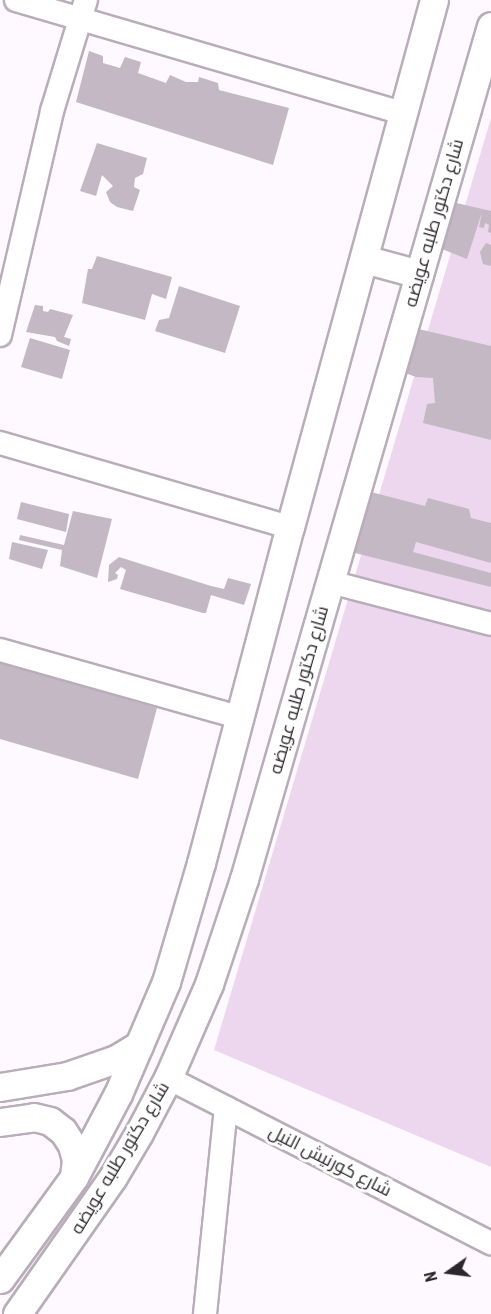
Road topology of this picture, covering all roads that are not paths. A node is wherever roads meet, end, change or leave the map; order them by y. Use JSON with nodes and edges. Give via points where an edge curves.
{"nodes":[{"id":1,"x":16,"y":0,"type":"edge"},
{"id":2,"x":434,"y":0,"type":"edge"},
{"id":3,"x":83,"y":8,"type":"edge"},
{"id":4,"x":491,"y":26,"type":"edge"},
{"id":5,"x":404,"y":113,"type":"junction"},
{"id":6,"x":364,"y":259,"type":"junction"},
{"id":7,"x":419,"y":274,"type":"junction"},
{"id":8,"x":0,"y":335,"type":"edge"},
{"id":9,"x":0,"y":443,"type":"edge"},
{"id":10,"x":290,"y":527,"type":"junction"},
{"id":11,"x":330,"y":582,"type":"junction"},
{"id":12,"x":491,"y":624,"type":"edge"},
{"id":13,"x":0,"y":650,"type":"edge"},
{"id":14,"x":239,"y":717,"type":"junction"},
{"id":15,"x":139,"y":1046,"type":"junction"},
{"id":16,"x":168,"y":1078,"type":"junction"},
{"id":17,"x":0,"y":1087,"type":"edge"},
{"id":18,"x":226,"y":1107,"type":"junction"},
{"id":19,"x":0,"y":1122,"type":"edge"},
{"id":20,"x":74,"y":1177,"type":"junction"},
{"id":21,"x":491,"y":1244,"type":"edge"},
{"id":22,"x":0,"y":1279,"type":"edge"},
{"id":23,"x":17,"y":1314,"type":"edge"},
{"id":24,"x":205,"y":1314,"type":"edge"}],
"edges":[{"from":1,"to":3,"type":"street"},
{"from":2,"to":5,"type":"street","name":"شارع دكتور طلبه عويضه"},
{"from":3,"to":5,"type":"street"},
{"from":3,"to":8,"type":"street","via":[[52,111]]},
{"from":4,"to":7,"type":"street","name":"شارع دكتور طلبه عويضه"},
{"from":5,"to":6,"type":"street","name":"شارع دكتور طلبه عويضه"},
{"from":6,"to":7,"type":"street"},
{"from":6,"to":10,"type":"street","name":"شارع دكتور طلبه عويضه"},
{"from":7,"to":11,"type":"street","name":"شارع دكتور طلبه عويضه"},
{"from":9,"to":10,"type":"street"},
{"from":10,"to":14,"type":"street","name":"شارع دكتور طلبه عويضه"},
{"from":11,"to":12,"type":"street"},
{"from":11,"to":16,"type":"street","name":"شارع دكتور طلبه عويضه","via":[[228,932]]},
{"from":13,"to":14,"type":"street"},
{"from":14,"to":15,"type":"street","name":"شارع دكتور طلبه عويضه","via":[[166,982]]},
{"from":15,"to":17,"type":"street","via":[[116,1059],[67,1076]]},
{"from":15,"to":20,"type":"street","name":"شارع دكتور طلبه عويضه"},
{"from":16,"to":18,"type":"street","name":"شارع كورنيش النيل"},
{"from":16,"to":23,"type":"street","name":"شارع دكتور طلبه عويضه","via":[[113,1177]]},
{"from":18,"to":21,"type":"street","name":"شارع كورنيش النيل"},
{"from":18,"to":24,"type":"street"},
{"from":19,"to":20,"type":"street","via":[[34,1117],[50,1121],[72,1145],[76,1160]]},
{"from":20,"to":22,"type":"street","name":"شارع دكتور طلبه عويضه"}]}
